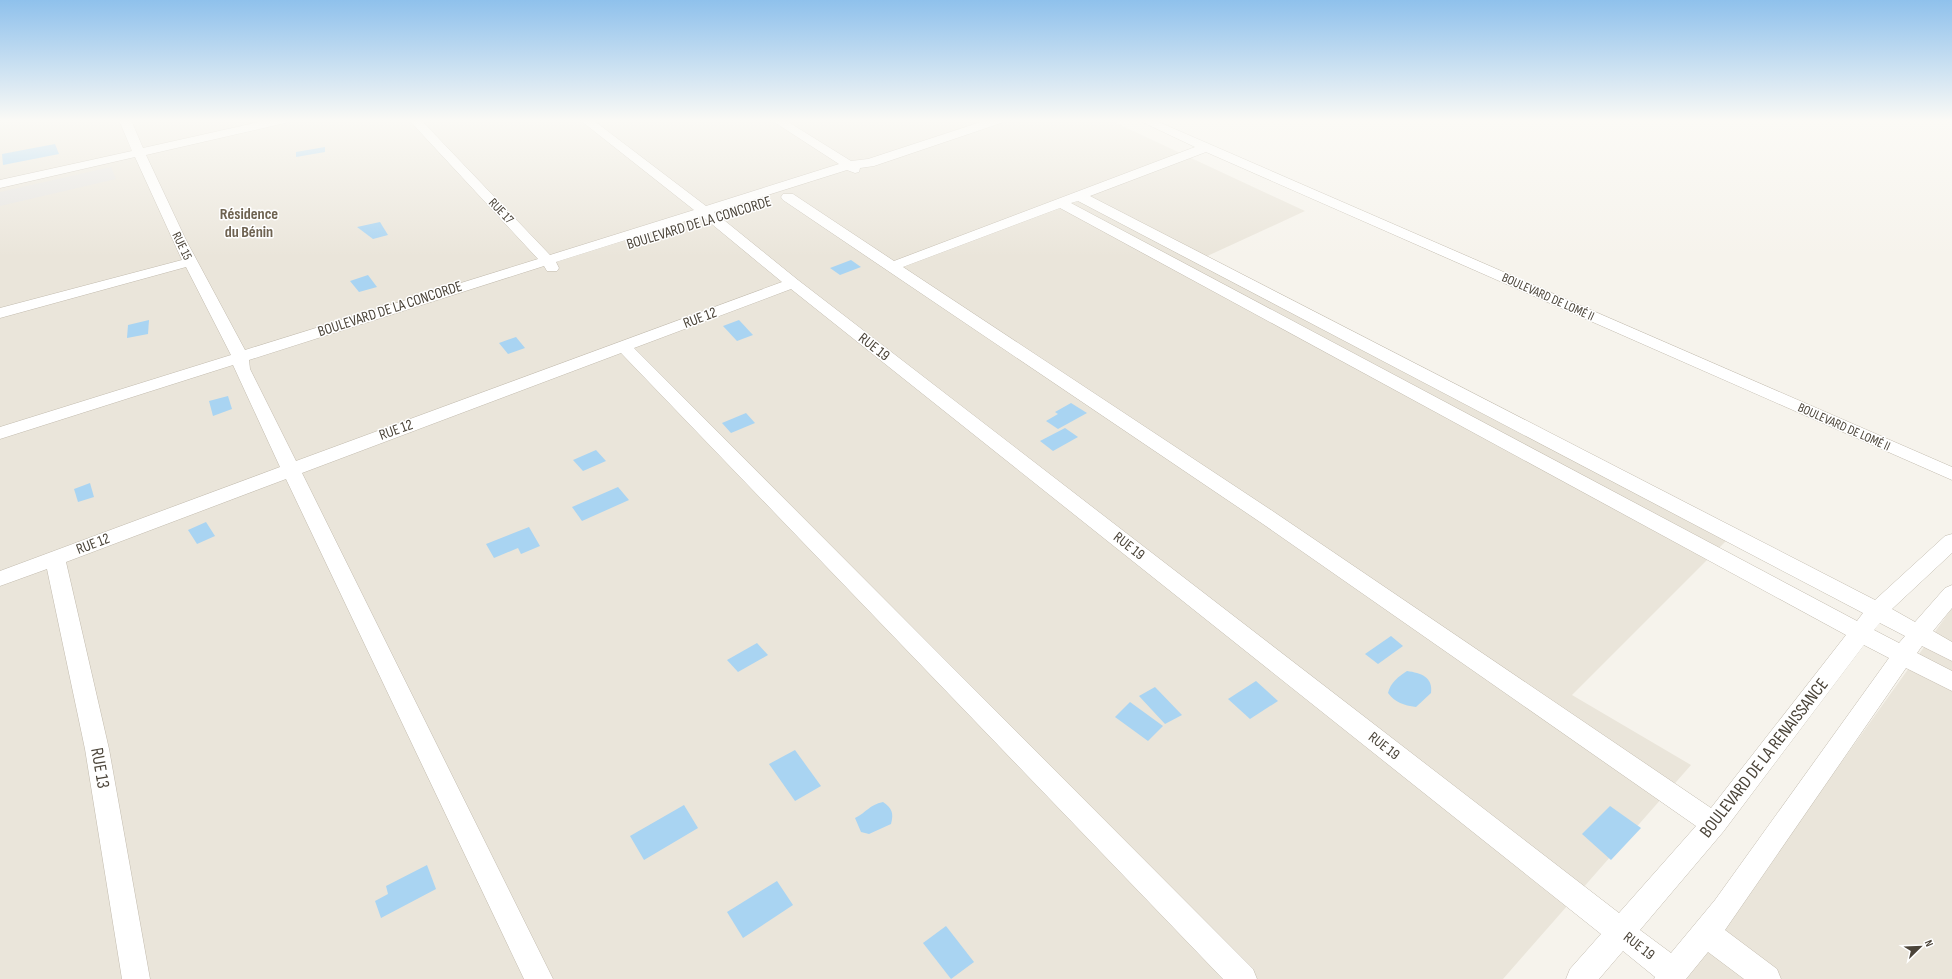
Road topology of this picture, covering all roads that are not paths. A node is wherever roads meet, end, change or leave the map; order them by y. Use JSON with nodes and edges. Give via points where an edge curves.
{"nodes":[{"id":1,"x":84,"y":166,"type":"edge"},
{"id":2,"x":144,"y":166,"type":"edge"},
{"id":3,"x":457,"y":166,"type":"edge"},
{"id":4,"x":644,"y":166,"type":"edge"},
{"id":5,"x":847,"y":166,"type":"edge"},
{"id":6,"x":853,"y":166,"type":"edge"},
{"id":7,"x":871,"y":166,"type":"edge"},
{"id":8,"x":1159,"y":166,"type":"edge"},
{"id":9,"x":1246,"y":166,"type":"edge"},
{"id":10,"x":1268,"y":166,"type":"edge"},
{"id":11,"x":865,"y":168,"type":"junction"},
{"id":12,"x":0,"y":184,"type":"edge"},
{"id":13,"x":1079,"y":196,"type":"junction"},
{"id":14,"x":788,"y":197,"type":"junction"},
{"id":15,"x":1061,"y":203,"type":"junction"},
{"id":16,"x":707,"y":214,"type":"junction"},
{"id":17,"x":190,"y":262,"type":"junction"},
{"id":18,"x":550,"y":264,"type":"junction"},
{"id":19,"x":894,"y":266,"type":"junction"},
{"id":20,"x":793,"y":283,"type":"junction"},
{"id":21,"x":0,"y":313,"type":"edge"},
{"id":22,"x":624,"y":347,"type":"junction"},
{"id":23,"x":241,"y":363,"type":"junction"},
{"id":24,"x":0,"y":433,"type":"edge"},
{"id":25,"x":0,"y":447,"type":"edge"},
{"id":26,"x":1952,"y":462,"type":"edge"},
{"id":27,"x":292,"y":469,"type":"junction"},
{"id":28,"x":1952,"y":474,"type":"edge"},
{"id":29,"x":1952,"y":541,"type":"edge"},
{"id":30,"x":55,"y":558,"type":"junction"},
{"id":31,"x":0,"y":579,"type":"edge"},
{"id":32,"x":1952,"y":593,"type":"edge"},
{"id":33,"x":1877,"y":611,"type":"junction"},
{"id":34,"x":1860,"y":633,"type":"junction"},
{"id":35,"x":1918,"y":634,"type":"junction"},
{"id":36,"x":1952,"y":652,"type":"edge"},
{"id":37,"x":1904,"y":656,"type":"junction"},
{"id":38,"x":1952,"y":682,"type":"edge"},
{"id":39,"x":1714,"y":824,"type":"junction"},
{"id":40,"x":1621,"y":932,"type":"junction"},
{"id":41,"x":1706,"y":933,"type":"junction"},
{"id":42,"x":1671,"y":976,"type":"edge"},
{"id":43,"x":136,"y":979,"type":"edge"},
{"id":44,"x":539,"y":979,"type":"edge"},
{"id":45,"x":1243,"y":979,"type":"edge"},
{"id":46,"x":1580,"y":979,"type":"edge"},
{"id":47,"x":1767,"y":979,"type":"edge"}],
"edges":[{"from":1,"to":12,"type":"street"},
{"from":2,"to":17,"type":"street","name":"RUE 15"},
{"from":3,"to":18,"type":"street","name":"RUE 17"},
{"from":4,"to":16,"type":"street","name":"RUE 19"},
{"from":5,"to":16,"type":"street","name":"BOULEVARD DE LA CONCORDE"},
{"from":6,"to":11,"type":"street","name":"BOULEVARD DE LA CONCORDE"},
{"from":7,"to":11,"type":"street"},
{"from":8,"to":13,"type":"street"},
{"from":9,"to":28,"type":"street","name":"BOULEVARD DE LOMÉ II"},
{"from":10,"to":26,"type":"street","name":"BOULEVARD DE LOMÉ II"},
{"from":11,"to":14,"type":"street","name":"BOULEVARD DE LA CONCORDE"},
{"from":13,"to":15,"type":"street"},
{"from":13,"to":33,"type":"street"},
{"from":14,"to":16,"type":"street","name":"BOULEVARD DE LA CONCORDE"},
{"from":14,"to":19,"type":"street"},
{"from":15,"to":19,"type":"street"},
{"from":15,"to":34,"type":"street"},
{"from":16,"to":18,"type":"street","name":"BOULEVARD DE LA CONCORDE"},
{"from":16,"to":20,"type":"street","name":"RUE 19"},
{"from":17,"to":21,"type":"street"},
{"from":17,"to":23,"type":"street","name":"RUE 15"},
{"from":18,"to":23,"type":"street","name":"BOULEVARD DE LA CONCORDE"},
{"from":19,"to":39,"type":"street","via":[[1268,517]]},
{"from":20,"to":22,"type":"street","name":"RUE 12"},
{"from":20,"to":40,"type":"street","name":"RUE 19"},
{"from":22,"to":27,"type":"street","name":"RUE 12"},
{"from":22,"to":45,"type":"street"},
{"from":23,"to":24,"type":"street","name":"BOULEVARD DE LA CONCORDE"},
{"from":23,"to":25,"type":"street","name":"BOULEVARD DE LA CONCORDE"},
{"from":23,"to":27,"type":"street","name":"RUE 15"},
{"from":27,"to":30,"type":"street","name":"RUE 12"},
{"from":27,"to":44,"type":"street","name":"RUE 15"},
{"from":29,"to":33,"type":"street","name":"BOULEVARD DE LA RENAISSANCE"},
{"from":30,"to":31,"type":"street","name":"RUE 12"},
{"from":30,"to":43,"type":"street","name":"RUE 13","via":[[97,750]]},
{"from":32,"to":35,"type":"street"},
{"from":33,"to":34,"type":"street","name":"BOULEVARD DE LA RENAISSANCE"},
{"from":33,"to":35,"type":"street"},
{"from":34,"to":37,"type":"street"},
{"from":34,"to":39,"type":"street","name":"BOULEVARD DE LA RENAISSANCE"},
{"from":35,"to":36,"type":"street"},
{"from":35,"to":37,"type":"street"},
{"from":37,"to":38,"type":"street"},
{"from":37,"to":41,"type":"street"},
{"from":39,"to":40,"type":"street","name":"BOULEVARD DE LA RENAISSANCE"},
{"from":40,"to":42,"type":"street","name":"RUE 19"},
{"from":40,"to":46,"type":"street","name":"BOULEVARD DE LA RENAISSANCE"},
{"from":41,"to":42,"type":"street"},
{"from":41,"to":47,"type":"street"}]}
